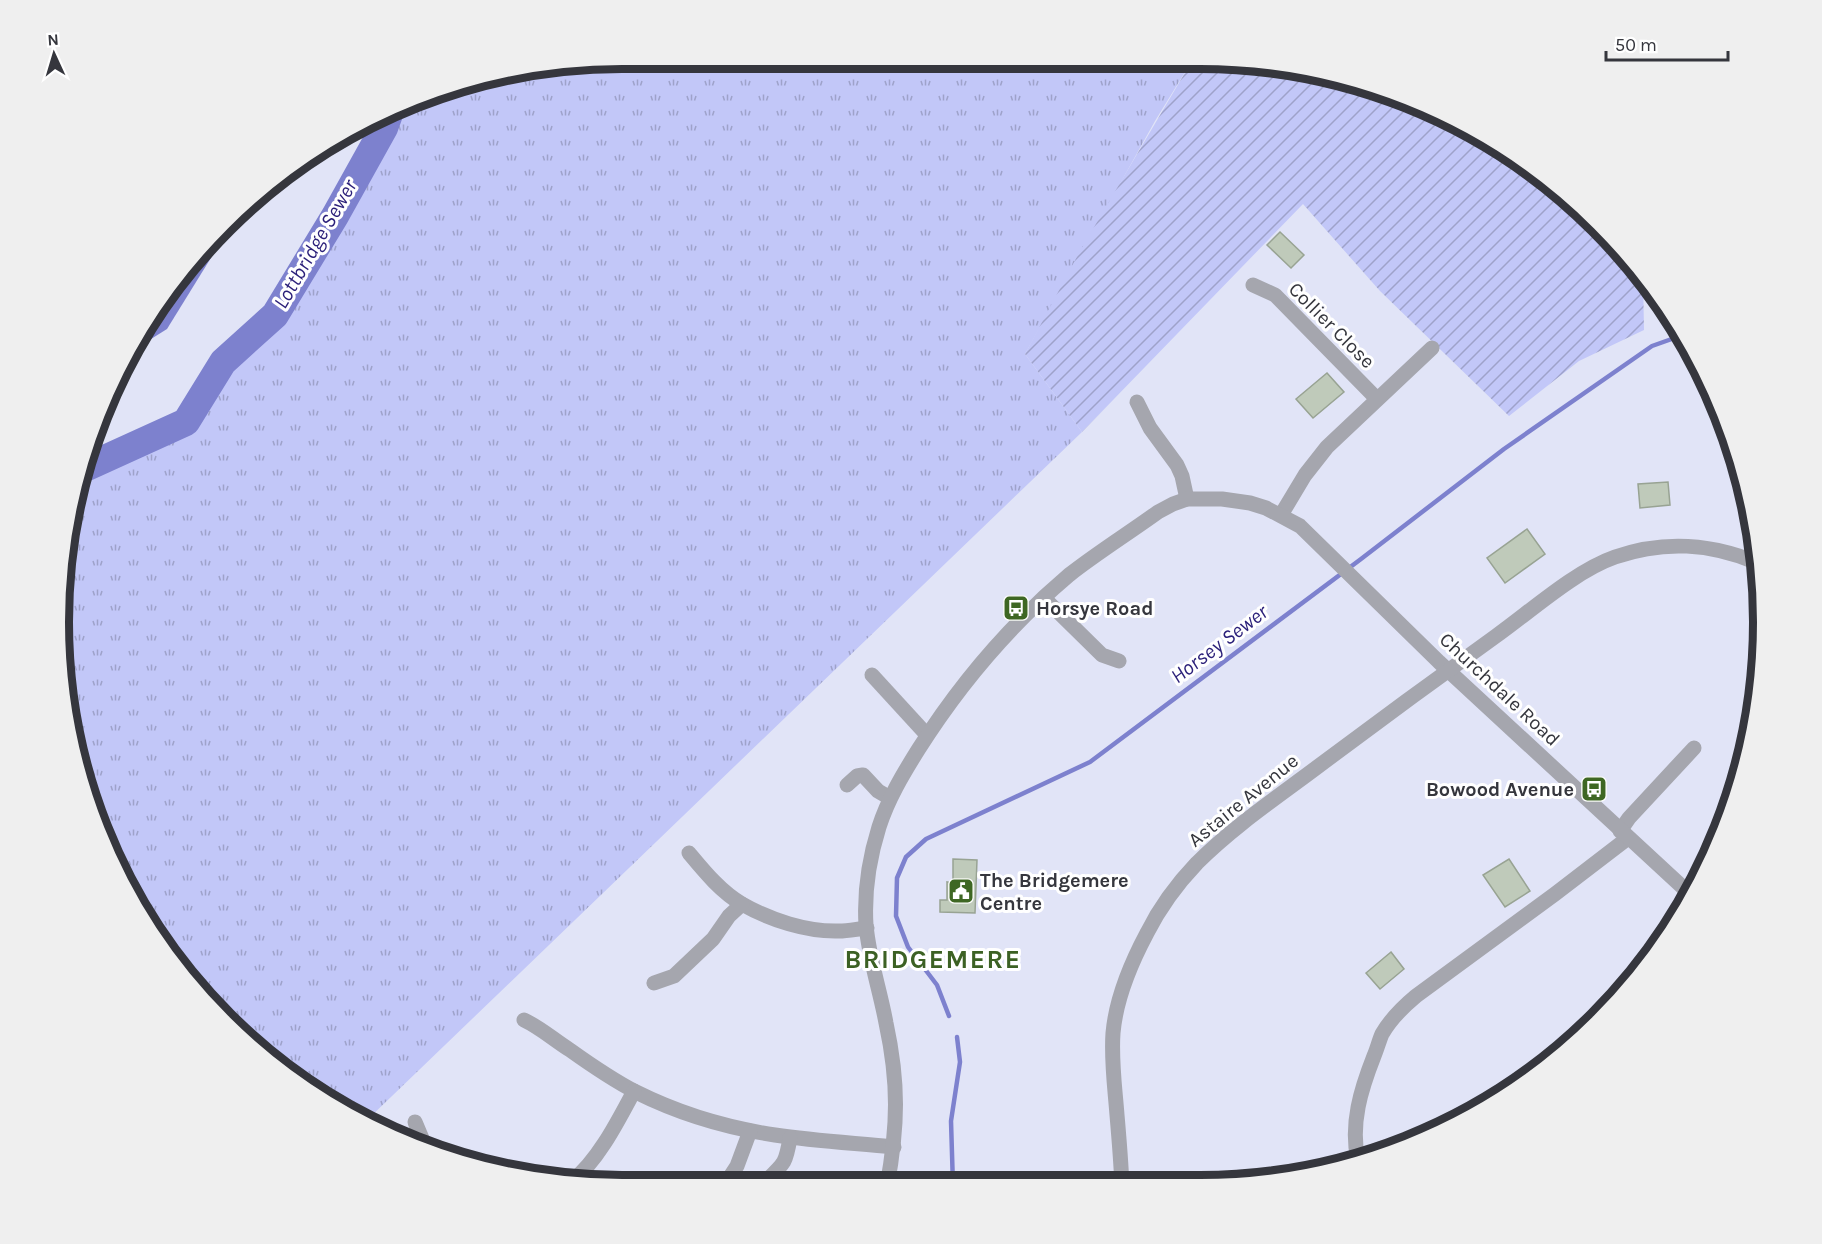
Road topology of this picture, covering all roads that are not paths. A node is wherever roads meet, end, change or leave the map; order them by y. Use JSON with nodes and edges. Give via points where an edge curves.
{"nodes":[{"id":1,"x":1253,"y":285,"type":"dead end"},
{"id":2,"x":1432,"y":348,"type":"dead end"},
{"id":3,"x":1377,"y":399,"type":"junction"},
{"id":4,"x":1137,"y":402,"type":"dead end"},
{"id":5,"x":1187,"y":499,"type":"junction"},
{"id":6,"x":1281,"y":515,"type":"junction"},
{"id":7,"x":1749,"y":559,"type":"edge"},
{"id":8,"x":1044,"y":598,"type":"junction"},
{"id":9,"x":1119,"y":661,"type":"dead end"},
{"id":10,"x":1448,"y":670,"type":"junction"},
{"id":11,"x":872,"y":675,"type":"dead end"},
{"id":12,"x":927,"y":735,"type":"junction"},
{"id":13,"x":1694,"y":748,"type":"dead end"},
{"id":14,"x":847,"y":785,"type":"dead end"},
{"id":15,"x":890,"y":798,"type":"junction"},
{"id":16,"x":1624,"y":835,"type":"junction"},
{"id":17,"x":689,"y":854,"type":"dead end"},
{"id":18,"x":1684,"y":889,"type":"edge"},
{"id":19,"x":741,"y":904,"type":"junction"},
{"id":20,"x":867,"y":927,"type":"junction"},
{"id":21,"x":654,"y":983,"type":"dead end"},
{"id":22,"x":524,"y":1020,"type":"dead end"},
{"id":23,"x":634,"y":1091,"type":"junction"},
{"id":24,"x":415,"y":1122,"type":"dead end"},
{"id":25,"x":750,"y":1131,"type":"junction"},
{"id":26,"x":421,"y":1137,"type":"edge"},
{"id":27,"x":790,"y":1138,"type":"junction"},
{"id":28,"x":894,"y":1147,"type":"junction"},
{"id":29,"x":1356,"y":1152,"type":"edge"},
{"id":30,"x":580,"y":1173,"type":"edge"},
{"id":31,"x":731,"y":1175,"type":"edge"},
{"id":32,"x":772,"y":1175,"type":"edge"},
{"id":33,"x":889,"y":1175,"type":"edge"},
{"id":34,"x":1121,"y":1175,"type":"edge"}],
"edges":[{"from":1,"to":3,"type":"street","name":"Collier Close","via":[[1275,296]]},
{"from":2,"to":3,"type":"street"},
{"from":3,"to":6,"type":"street","via":[[1321,454]]},
{"from":4,"to":5,"type":"street","via":[[1177,465]]},
{"from":5,"to":6,"type":"street","name":"Churchdale Road","via":[[1250,503]]},
{"from":5,"to":8,"type":"street","via":[[1158,512]]},
{"from":6,"to":10,"type":"street","name":"Churchdale Road","via":[[1338,562]]},
{"from":7,"to":10,"type":"street","name":"Astaire Avenue","via":[[1708,548],[1675,545],[1646,548],[1613,558],[1582,573]]},
{"from":8,"to":9,"type":"street","via":[[1102,655]]},
{"from":8,"to":12,"type":"street","via":[[988,654]]},
{"from":10,"to":16,"type":"street","name":"Churchdale Road"},
{"from":10,"to":34,"type":"street","name":"Astaire Avenue","via":[[1230,834],[1169,895],[1133,965],[1120,998],[1113,1032]]},
{"from":11,"to":12,"type":"street"},
{"from":12,"to":15,"type":"street"},
{"from":13,"to":16,"type":"street"},
{"from":14,"to":15,"type":"street","via":[[863,775]]},
{"from":15,"to":20,"type":"street","via":[[870,858]]},
{"from":16,"to":18,"type":"street","name":"Churchdale Road"},
{"from":16,"to":29,"type":"street","via":[[1555,894],[1416,996],[1399,1013],[1382,1034],[1359,1099]]},
{"from":17,"to":19,"type":"street"},
{"from":19,"to":20,"type":"street","via":[[812,929],[841,931]]},
{"from":19,"to":21,"type":"street","via":[[713,939],[674,976]]},
{"from":20,"to":28,"type":"street","via":[[894,1072]]},
{"from":22,"to":23,"type":"street"},
{"from":23,"to":25,"type":"street","via":[[688,1113]]},
{"from":23,"to":30,"type":"street","via":[[616,1125]]},
{"from":24,"to":26,"type":"street"},
{"from":25,"to":27,"type":"street"},
{"from":25,"to":31,"type":"street"},
{"from":27,"to":28,"type":"street"},
{"from":27,"to":32,"type":"street","via":[[784,1164]]},
{"from":28,"to":33,"type":"street"}]}
